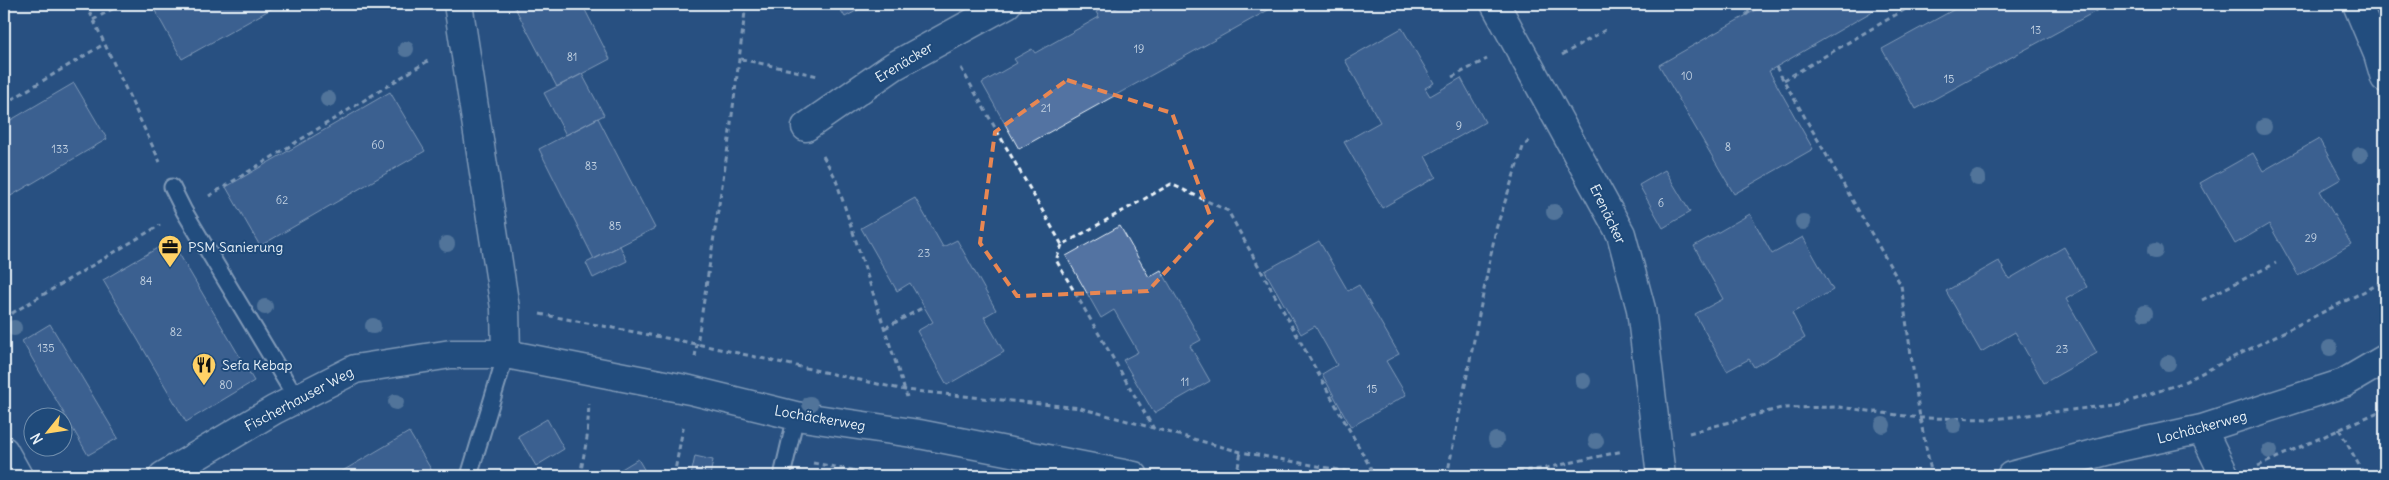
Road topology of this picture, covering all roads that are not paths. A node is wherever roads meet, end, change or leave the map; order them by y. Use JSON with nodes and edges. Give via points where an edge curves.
{"nodes":[{"id":1,"x":458,"y":4,"type":"edge"},
{"id":2,"x":1007,"y":4,"type":"edge"},
{"id":3,"x":1495,"y":4,"type":"edge"},
{"id":4,"x":2357,"y":4,"type":"edge"},
{"id":5,"x":2385,"y":78,"type":"edge"},
{"id":6,"x":806,"y":127,"type":"road end"},
{"id":7,"x":172,"y":187,"type":"road end"},
{"id":8,"x":506,"y":354,"type":"junction"},
{"id":9,"x":2385,"y":359,"type":"edge"},
{"id":10,"x":296,"y":398,"type":"junction"},
{"id":11,"x":796,"y":416,"type":"junction"},
{"id":12,"x":2202,"y":429,"type":"junction"},
{"id":13,"x":4,"y":451,"type":"edge"},
{"id":14,"x":18,"y":476,"type":"edge"},
{"id":15,"x":163,"y":476,"type":"edge"},
{"id":16,"x":469,"y":476,"type":"edge"},
{"id":17,"x":782,"y":476,"type":"edge"},
{"id":18,"x":1134,"y":476,"type":"edge"},
{"id":19,"x":1661,"y":476,"type":"edge"},
{"id":20,"x":2011,"y":476,"type":"edge"},
{"id":21,"x":2225,"y":476,"type":"edge"}],
"edges":[{"from":1,"to":8,"type":"street","via":[[505,308]]},
{"from":2,"to":6,"type":"street","name":"Erenäcker","via":[[894,66]]},
{"from":3,"to":19,"type":"street","name":"Erenäcker","via":[[1621,234],[1641,310]]},
{"from":4,"to":5,"type":"street"},
{"from":7,"to":10,"type":"lane"},
{"from":8,"to":10,"type":"street","name":"Fischerhauser Weg","via":[[451,354],[355,369]]},
{"from":8,"to":11,"type":"street","name":"Lochäckerweg","via":[[690,390]]},
{"from":8,"to":16,"type":"lane"},
{"from":9,"to":12,"type":"street","name":"Lochäckerweg","via":[[2344,383]]},
{"from":10,"to":15,"type":"street","name":"Fischerhauser Weg"},
{"from":11,"to":17,"type":"lane"},
{"from":11,"to":18,"type":"street","name":"Lochäckerweg","via":[[919,434]]},
{"from":12,"to":20,"type":"street","name":"Lochäckerweg"},
{"from":12,"to":21,"type":"street"},
{"from":13,"to":14,"type":"street"}]}
